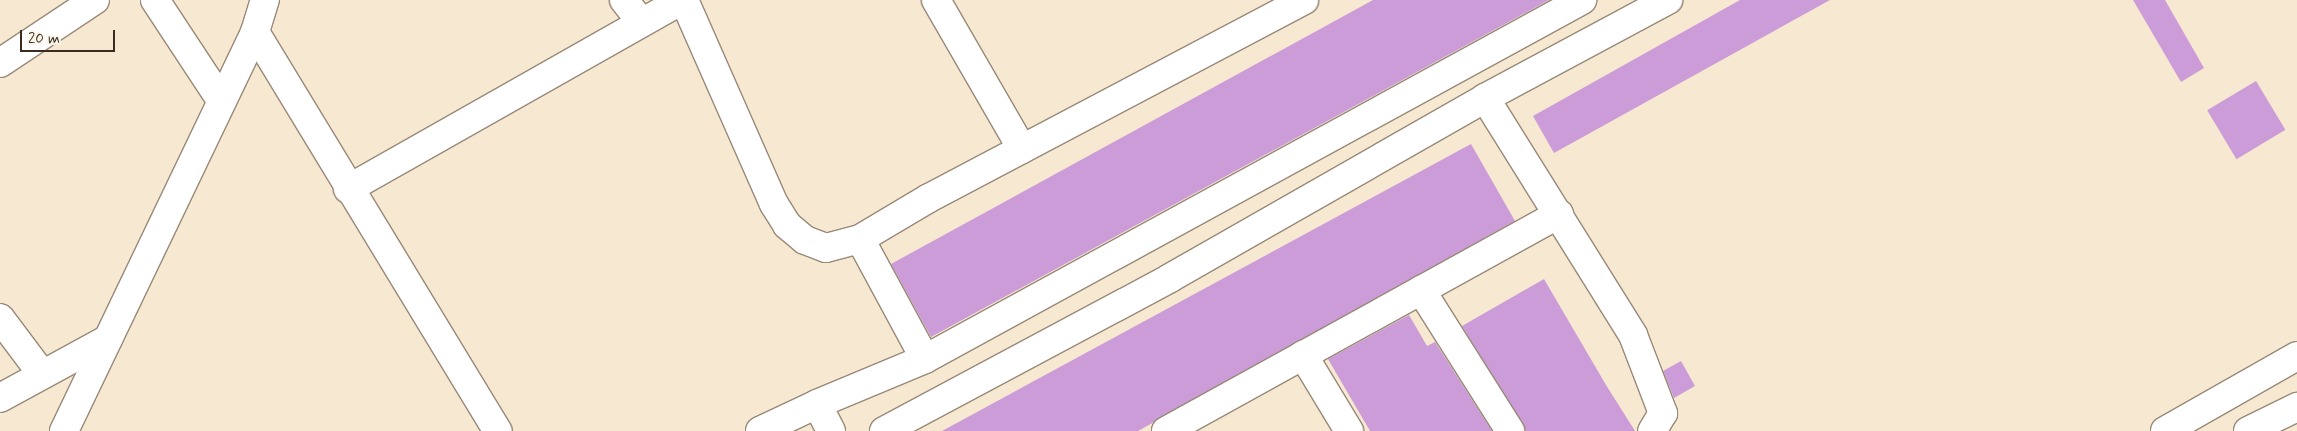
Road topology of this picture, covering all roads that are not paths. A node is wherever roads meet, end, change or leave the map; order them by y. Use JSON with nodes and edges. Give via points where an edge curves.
{"nodes":[{"id":1,"x":95,"y":0,"type":"edge"},
{"id":2,"x":155,"y":0,"type":"edge"},
{"id":3,"x":265,"y":0,"type":"edge"},
{"id":4,"x":624,"y":0,"type":"edge"},
{"id":5,"x":682,"y":0,"type":"edge"},
{"id":6,"x":936,"y":0,"type":"edge"},
{"id":7,"x":1304,"y":0,"type":"edge"},
{"id":8,"x":1668,"y":0,"type":"edge"},
{"id":9,"x":1571,"y":2,"type":"edge"},
{"id":10,"x":641,"y":22,"type":"junction"},
{"id":11,"x":255,"y":32,"type":"junction"},
{"id":12,"x":0,"y":63,"type":"edge"},
{"id":13,"x":1454,"y":72,"type":"junction"},
{"id":14,"x":221,"y":100,"type":"junction"},
{"id":15,"x":1479,"y":102,"type":"junction"},
{"id":16,"x":1022,"y":149,"type":"junction"},
{"id":17,"x":348,"y":189,"type":"junction"},
{"id":18,"x":1559,"y":214,"type":"junction"},
{"id":19,"x":860,"y":239,"type":"junction"},
{"id":20,"x":1421,"y":290,"type":"junction"},
{"id":21,"x":0,"y":318,"type":"edge"},
{"id":22,"x":108,"y":338,"type":"junction"},
{"id":23,"x":1303,"y":355,"type":"junction"},
{"id":24,"x":2297,"y":356,"type":"edge"},
{"id":25,"x":925,"y":359,"type":"junction"},
{"id":26,"x":42,"y":374,"type":"junction"},
{"id":27,"x":0,"y":398,"type":"edge"},
{"id":28,"x":817,"y":404,"type":"junction"},
{"id":29,"x":2297,"y":407,"type":"edge"},
{"id":30,"x":1177,"y":428,"type":"edge"},
{"id":31,"x":64,"y":431,"type":"edge"},
{"id":32,"x":498,"y":431,"type":"edge"},
{"id":33,"x":760,"y":431,"type":"edge"},
{"id":34,"x":831,"y":431,"type":"edge"},
{"id":35,"x":884,"y":431,"type":"edge"},
{"id":36,"x":1349,"y":431,"type":"edge"},
{"id":37,"x":1510,"y":431,"type":"edge"},
{"id":38,"x":1652,"y":431,"type":"edge"},
{"id":39,"x":2165,"y":431,"type":"edge"},
{"id":40,"x":2248,"y":431,"type":"edge"}],
"edges":[{"from":1,"to":12,"type":"street"},
{"from":2,"to":14,"type":"street"},
{"from":3,"to":11,"type":"street"},
{"from":4,"to":10,"type":"street"},
{"from":5,"to":10,"type":"street"},
{"from":5,"to":19,"type":"street","via":[[774,204],[787,225],[805,240],[826,248]]},
{"from":6,"to":16,"type":"street"},
{"from":7,"to":16,"type":"street"},
{"from":8,"to":15,"type":"street"},
{"from":9,"to":13,"type":"street"},
{"from":10,"to":17,"type":"street","via":[[486,114]]},
{"from":11,"to":14,"type":"street"},
{"from":11,"to":17,"type":"street"},
{"from":13,"to":15,"type":"street"},
{"from":13,"to":25,"type":"street"},
{"from":14,"to":22,"type":"street"},
{"from":15,"to":18,"type":"street"},
{"from":15,"to":35,"type":"street","via":[[1170,278]]},
{"from":16,"to":19,"type":"street"},
{"from":17,"to":32,"type":"street"},
{"from":18,"to":20,"type":"street"},
{"from":18,"to":38,"type":"street","via":[[1633,335],[1646,365],[1663,413]]},
{"from":19,"to":25,"type":"street"},
{"from":20,"to":23,"type":"street"},
{"from":20,"to":37,"type":"street"},
{"from":21,"to":26,"type":"street"},
{"from":22,"to":26,"type":"street"},
{"from":22,"to":31,"type":"street"},
{"from":23,"to":30,"type":"street"},
{"from":23,"to":36,"type":"street"},
{"from":24,"to":39,"type":"street"},
{"from":25,"to":28,"type":"street"},
{"from":26,"to":27,"type":"street"},
{"from":28,"to":33,"type":"street"},
{"from":28,"to":34,"type":"street"},
{"from":29,"to":40,"type":"street"}]}
